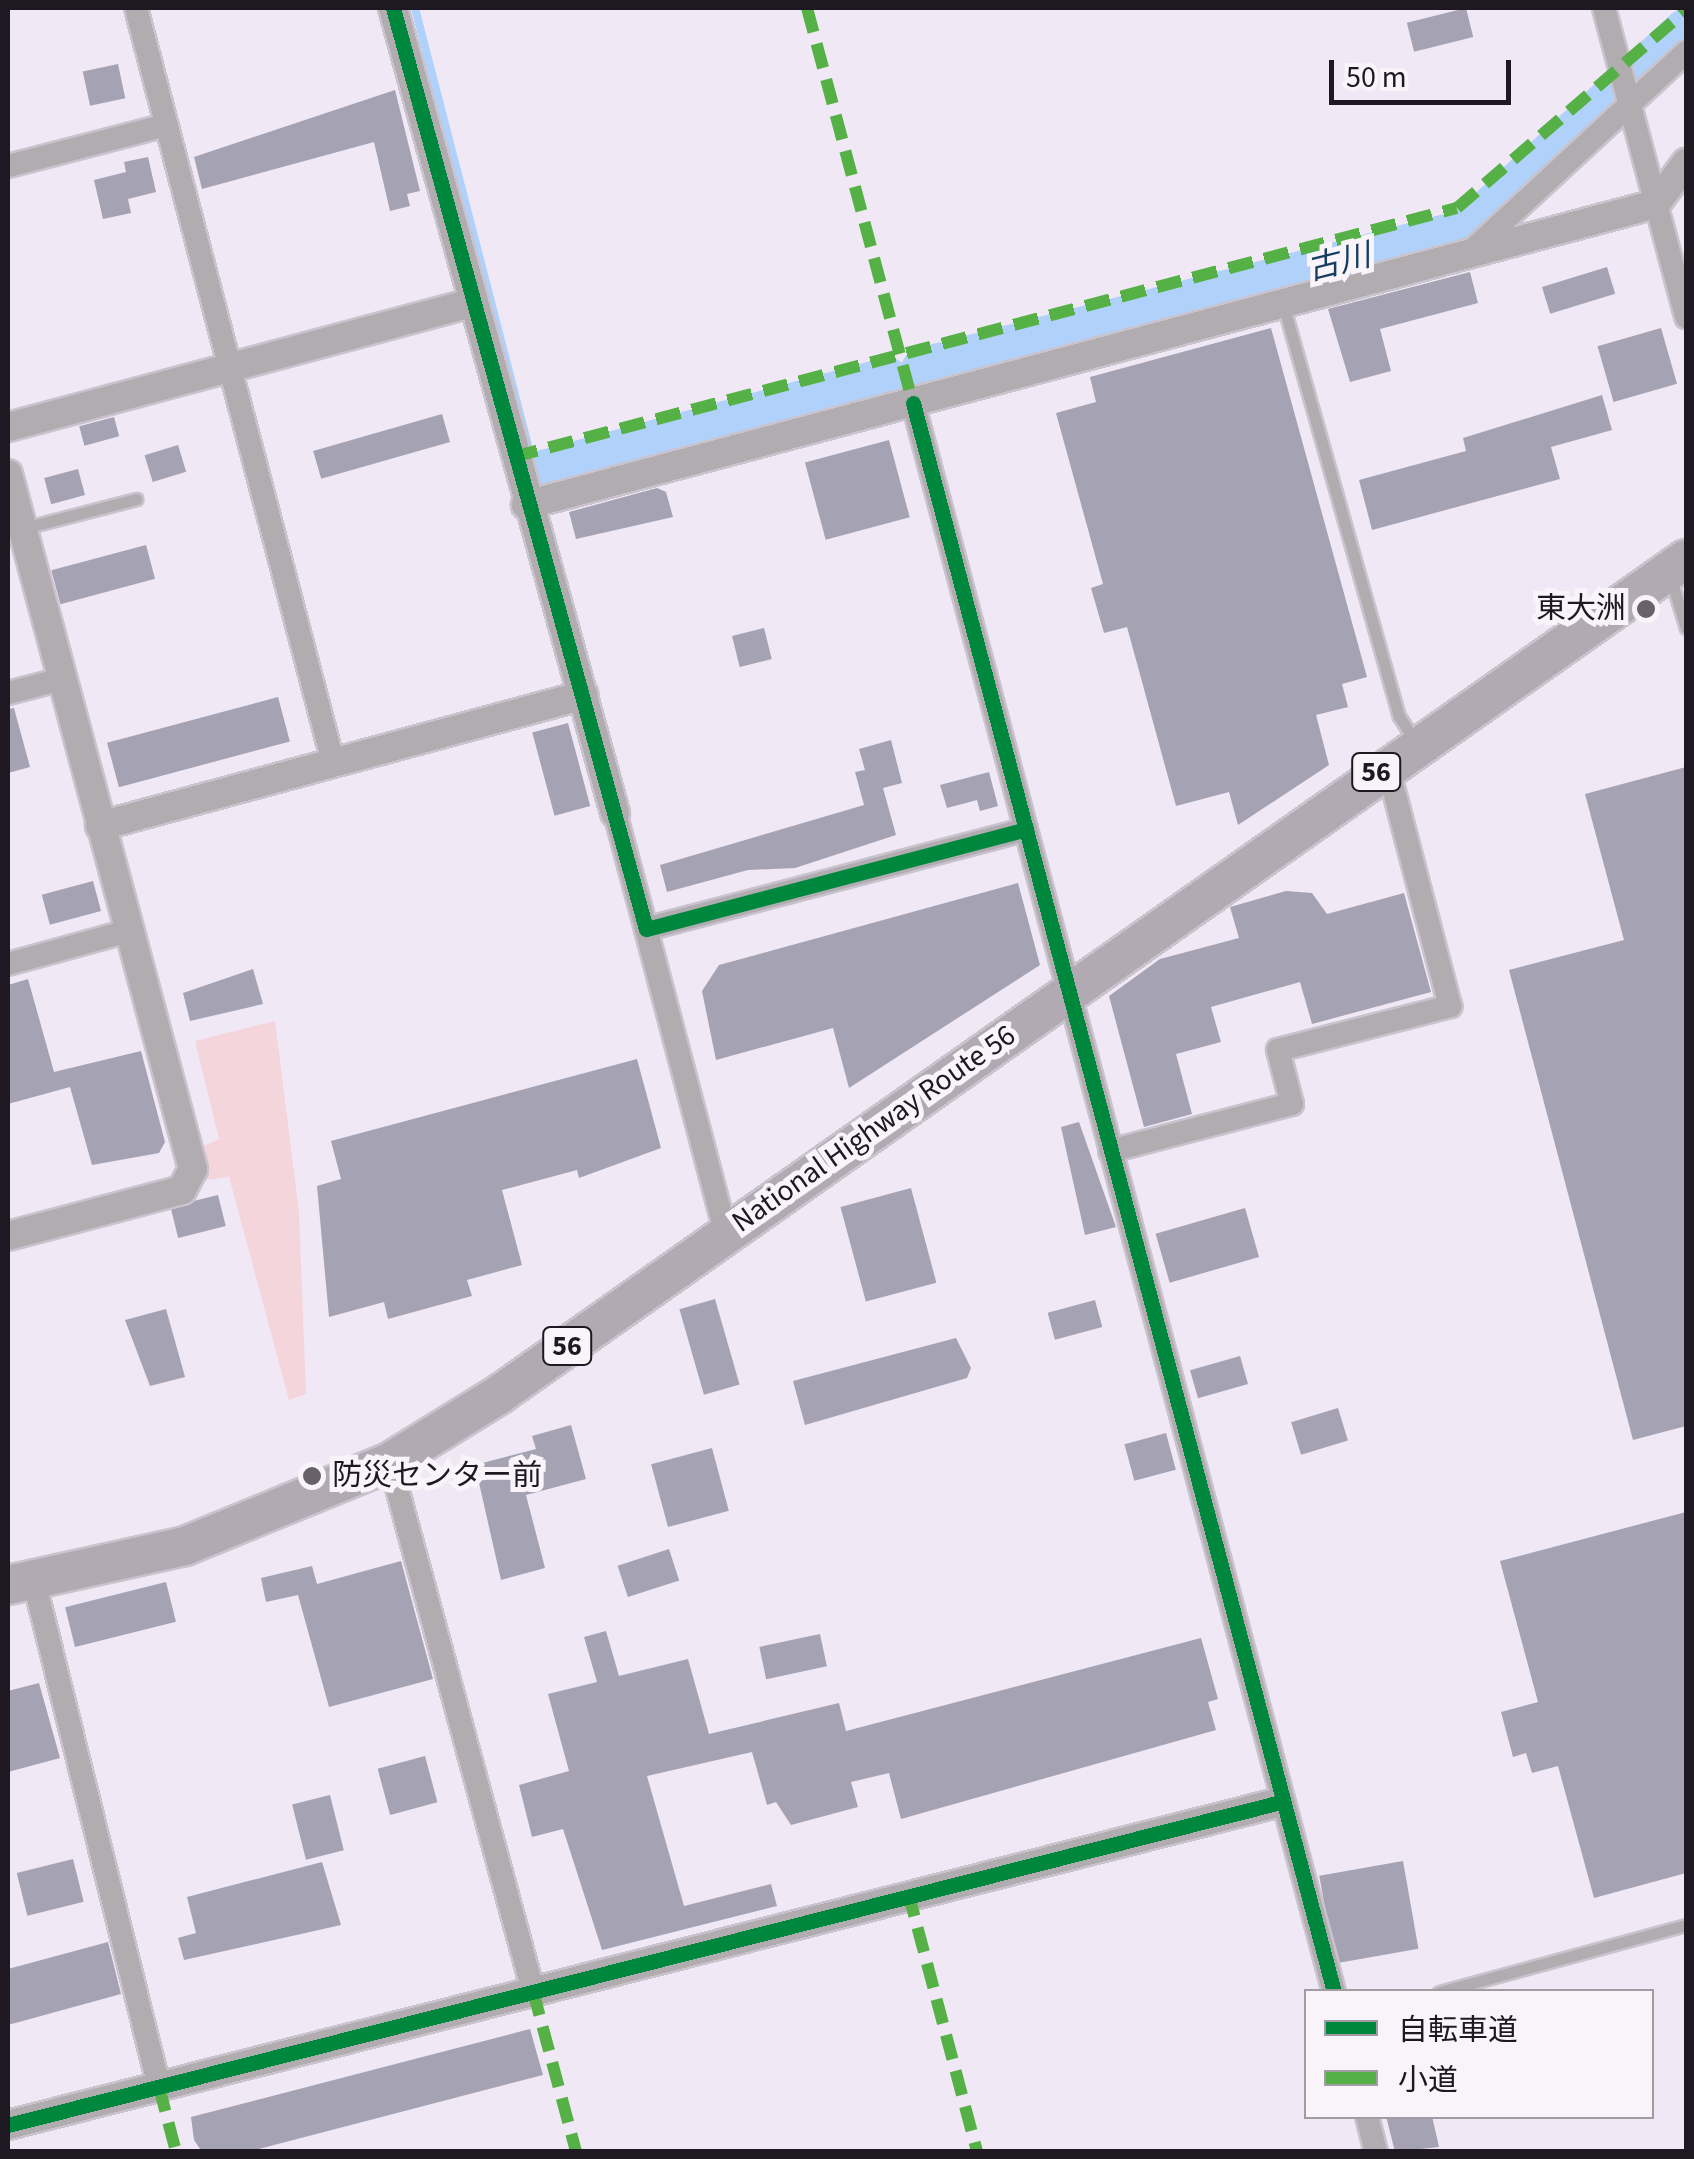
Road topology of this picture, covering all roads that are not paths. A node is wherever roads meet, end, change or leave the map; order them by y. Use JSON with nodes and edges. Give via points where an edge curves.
{"nodes":[{"id":1,"x":136,"y":8,"type":"edge"},
{"id":2,"x":392,"y":8,"type":"edge"},
{"id":3,"x":1604,"y":8,"type":"edge"},
{"id":4,"x":1686,"y":52,"type":"edge"},
{"id":5,"x":1629,"y":103,"type":"junction"},
{"id":6,"x":166,"y":124,"type":"junction"},
{"id":7,"x":1686,"y":162,"type":"edge"},
{"id":8,"x":8,"y":166,"type":"edge"},
{"id":9,"x":1656,"y":204,"type":"junction"},
{"id":10,"x":1467,"y":255,"type":"junction"},
{"id":11,"x":471,"y":303,"type":"junction"},
{"id":12,"x":1284,"y":304,"type":"junction"},
{"id":13,"x":1686,"y":317,"type":"edge"},
{"id":14,"x":230,"y":368,"type":"junction"},
{"id":15,"x":913,"y":403,"type":"junction"},
{"id":16,"x":8,"y":427,"type":"edge"},
{"id":17,"x":8,"y":474,"type":"edge"},
{"id":18,"x":136,"y":499,"type":"dead end"},
{"id":19,"x":526,"y":505,"type":"junction"},
{"id":20,"x":22,"y":528,"type":"junction"},
{"id":21,"x":1678,"y":566,"type":"edge"},
{"id":22,"x":1686,"y":628,"type":"edge"},
{"id":23,"x":62,"y":679,"type":"junction"},
{"id":24,"x":8,"y":693,"type":"edge"},
{"id":25,"x":584,"y":695,"type":"junction"},
{"id":26,"x":1401,"y":754,"type":"junction"},
{"id":27,"x":332,"y":762,"type":"junction"},
{"id":28,"x":615,"y":813,"type":"joint"},
{"id":29,"x":100,"y":826,"type":"junction"},
{"id":30,"x":1026,"y":829,"type":"junction"},
{"id":31,"x":646,"y":928,"type":"junction"},
{"id":32,"x":128,"y":930,"type":"junction"},
{"id":33,"x":8,"y":964,"type":"edge"},
{"id":34,"x":1069,"y":990,"type":"junction"},
{"id":35,"x":1110,"y":1151,"type":"junction"},
{"id":36,"x":726,"y":1234,"type":"junction"},
{"id":37,"x":8,"y":1236,"type":"edge"},
{"id":38,"x":390,"y":1462,"type":"junction"},
{"id":39,"x":21,"y":1583,"type":"edge"},
{"id":40,"x":1281,"y":1802,"type":"junction"},
{"id":41,"x":1686,"y":1926,"type":"edge"},
{"id":42,"x":1333,"y":1989,"type":"edge"},
{"id":43,"x":1450,"y":1989,"type":"edge"},
{"id":44,"x":533,"y":1991,"type":"junction"},
{"id":45,"x":159,"y":2088,"type":"junction"},
{"id":46,"x":1368,"y":2119,"type":"edge"},
{"id":47,"x":8,"y":2125,"type":"edge"},
{"id":48,"x":1376,"y":2152,"type":"edge"}],
"edges":[{"from":1,"to":6,"type":"street"},
{"from":2,"to":11,"type":"street"},
{"from":3,"to":5,"type":"street"},
{"from":4,"to":5,"type":"street"},
{"from":5,"to":9,"type":"street"},
{"from":5,"to":10,"type":"street"},
{"from":6,"to":8,"type":"street"},
{"from":6,"to":14,"type":"street"},
{"from":7,"to":9,"type":"street"},
{"from":9,"to":10,"type":"street"},
{"from":9,"to":13,"type":"street"},
{"from":10,"to":12,"type":"street"},
{"from":11,"to":14,"type":"street"},
{"from":11,"to":19,"type":"street"},
{"from":12,"to":15,"type":"street"},
{"from":12,"to":26,"type":"lane","via":[[1399,716]]},
{"from":14,"to":16,"type":"street"},
{"from":14,"to":27,"type":"street"},
{"from":15,"to":19,"type":"street"},
{"from":15,"to":30,"type":"street"},
{"from":17,"to":20,"type":"street"},
{"from":18,"to":20,"type":"lane"},
{"from":19,"to":25,"type":"street"},
{"from":20,"to":23,"type":"street"},
{"from":21,"to":22,"type":"lane"},
{"from":21,"to":26,"type":"highway","name":"National Highway Route 56","number":"56"},
{"from":23,"to":24,"type":"street"},
{"from":23,"to":29,"type":"street"},
{"from":25,"to":27,"type":"street"},
{"from":25,"to":28,"type":"street"},
{"from":26,"to":34,"type":"highway","name":"National Highway Route 56","number":"56"},
{"from":26,"to":35,"type":"street","via":[[1450,1006],[1278,1050],[1292,1104]]},
{"from":27,"to":29,"type":"street"},
{"from":28,"to":31,"type":"street"},
{"from":29,"to":32,"type":"street"},
{"from":30,"to":31,"type":"street"},
{"from":30,"to":34,"type":"street"},
{"from":31,"to":36,"type":"street"},
{"from":32,"to":33,"type":"street"},
{"from":32,"to":37,"type":"street","via":[[193,1181]]},
{"from":34,"to":35,"type":"street"},
{"from":34,"to":36,"type":"highway","name":"National Highway Route 56","number":"56"},
{"from":35,"to":40,"type":"street"},
{"from":36,"to":38,"type":"highway","name":"National Highway Route 56","number":"56"},
{"from":38,"to":39,"type":"highway","name":"National Highway Route 56","number":"56","via":[[185,1546]]},
{"from":38,"to":44,"type":"street"},
{"from":39,"to":45,"type":"street"},
{"from":40,"to":42,"type":"street"},
{"from":40,"to":44,"type":"street"},
{"from":41,"to":43,"type":"lane"},
{"from":44,"to":45,"type":"street"},
{"from":45,"to":47,"type":"street"},
{"from":46,"to":48,"type":"street"}]}
